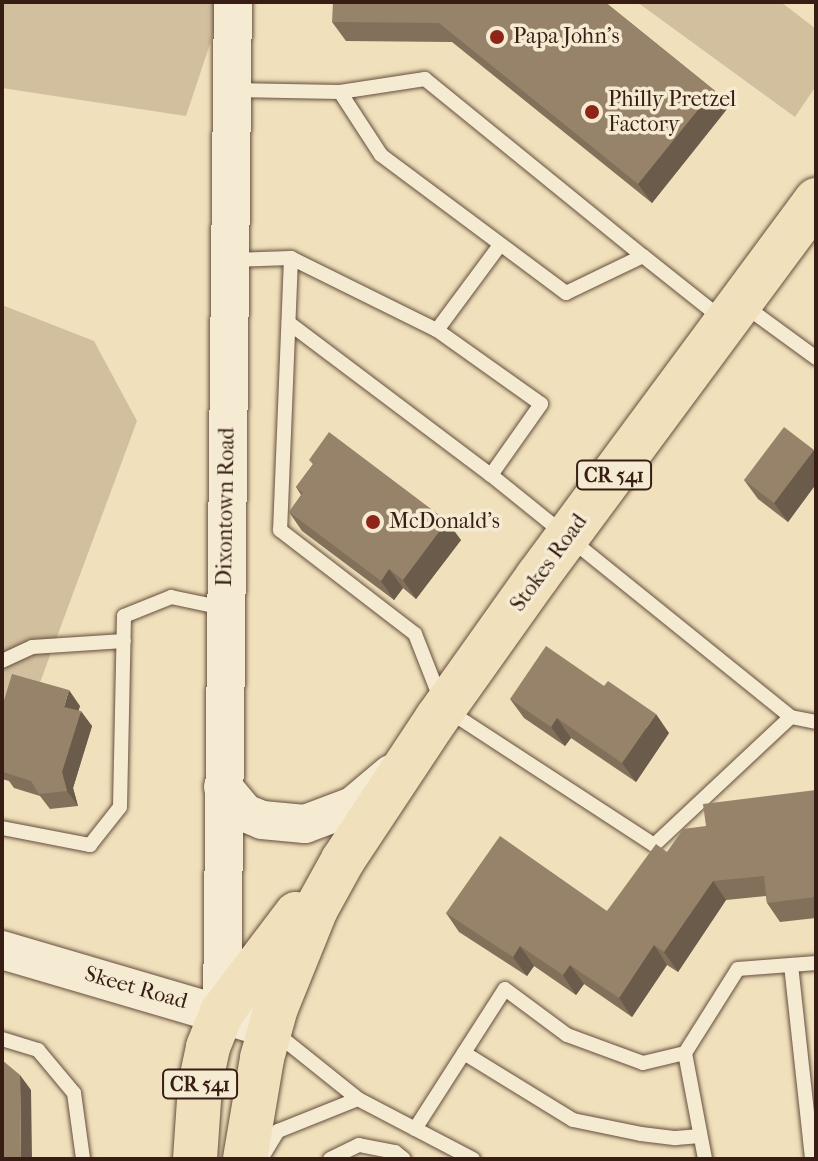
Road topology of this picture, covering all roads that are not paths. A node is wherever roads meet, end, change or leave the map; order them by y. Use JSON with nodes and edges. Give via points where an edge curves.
{"nodes":[{"id":1,"x":233,"y":2,"type":"edge"},
{"id":2,"x":232,"y":90,"type":"junction"},
{"id":3,"x":340,"y":92,"type":"junction"},
{"id":4,"x":816,"y":200,"type":"edge"},
{"id":5,"x":500,"y":245,"type":"junction"},
{"id":6,"x":643,"y":256,"type":"junction"},
{"id":7,"x":291,"y":258,"type":"junction"},
{"id":8,"x":231,"y":260,"type":"junction"},
{"id":9,"x":734,"y":313,"type":"junction"},
{"id":10,"x":289,"y":323,"type":"junction"},
{"id":11,"x":437,"y":330,"type":"junction"},
{"id":12,"x":816,"y":358,"type":"edge"},
{"id":13,"x":491,"y":475,"type":"junction"},
{"id":14,"x":567,"y":537,"type":"junction"},
{"id":15,"x":224,"y":608,"type":"junction"},
{"id":16,"x":124,"y":641,"type":"junction"},
{"id":17,"x":2,"y":661,"type":"edge"},
{"id":18,"x":444,"y":708,"type":"junction"},
{"id":19,"x":791,"y":717,"type":"junction"},
{"id":20,"x":816,"y":722,"type":"edge"},
{"id":21,"x":414,"y":752,"type":"junction"},
{"id":22,"x":223,"y":787,"type":"junction"},
{"id":23,"x":373,"y":813,"type":"junction"},
{"id":24,"x":2,"y":828,"type":"edge"},
{"id":25,"x":2,"y":950,"type":"edge"},
{"id":26,"x":816,"y":963,"type":"edge"},
{"id":27,"x":791,"y":965,"type":"junction"},
{"id":28,"x":222,"y":1012,"type":"junction"},
{"id":29,"x":270,"y":1029,"type":"junction"},
{"id":30,"x":2,"y":1039,"type":"edge"},
{"id":31,"x":464,"y":1053,"type":"junction"},
{"id":32,"x":685,"y":1053,"type":"junction"},
{"id":33,"x":358,"y":1099,"type":"junction"},
{"id":34,"x":415,"y":1129,"type":"junction"},
{"id":35,"x":700,"y":1136,"type":"junction"},
{"id":36,"x":83,"y":1159,"type":"edge"},
{"id":37,"x":195,"y":1159,"type":"edge"},
{"id":38,"x":221,"y":1159,"type":"edge"},
{"id":39,"x":245,"y":1159,"type":"edge"},
{"id":40,"x":261,"y":1159,"type":"edge"},
{"id":41,"x":330,"y":1159,"type":"edge"},
{"id":42,"x":404,"y":1159,"type":"edge"},
{"id":43,"x":473,"y":1159,"type":"edge"},
{"id":44,"x":705,"y":1159,"type":"edge"},
{"id":45,"x":812,"y":1159,"type":"edge"}],
"edges":[{"from":1,"to":2,"type":"street","name":"Dixontown Road"},
{"from":2,"to":3,"type":"lane"},
{"from":2,"to":8,"type":"street","name":"Dixontown Road"},
{"from":3,"to":5,"type":"lane","via":[[381,155]]},
{"from":3,"to":6,"type":"lane","via":[[425,79]]},
{"from":4,"to":9,"type":"main road","name":"Stokes Road","number":"CR 541"},
{"from":5,"to":6,"type":"lane","via":[[566,293]]},
{"from":5,"to":11,"type":"lane"},
{"from":6,"to":9,"type":"lane"},
{"from":7,"to":8,"type":"lane"},
{"from":7,"to":10,"type":"lane"},
{"from":7,"to":11,"type":"lane"},
{"from":8,"to":15,"type":"street","name":"Dixontown Road"},
{"from":9,"to":12,"type":"lane"},
{"from":9,"to":14,"type":"main road","name":"Stokes Road","number":"CR 541"},
{"from":10,"to":13,"type":"lane"},
{"from":10,"to":18,"type":"lane","via":[[280,530],[415,634]]},
{"from":11,"to":13,"type":"lane","via":[[541,404]]},
{"from":13,"to":14,"type":"lane"},
{"from":14,"to":18,"type":"main road","name":"Stokes Road","number":"CR 541"},
{"from":14,"to":19,"type":"lane"},
{"from":15,"to":16,"type":"lane","via":[[171,597],[124,616]]},
{"from":15,"to":22,"type":"street","name":"Dixontown Road"},
{"from":16,"to":17,"type":"lane","via":[[32,647]]},
{"from":16,"to":24,"type":"lane","via":[[120,807],[90,845]]},
{"from":18,"to":19,"type":"lane","via":[[654,845]]},
{"from":18,"to":21,"type":"main road","name":"Stokes Road","number":"CR 541"},
{"from":19,"to":20,"type":"lane"},
{"from":21,"to":22,"type":"street","via":[[353,806],[305,824],[245,813]]},
{"from":21,"to":23,"type":"main road","name":"Stokes Road","number":"CR 541"},
{"from":22,"to":28,"type":"street","name":"Dixontown Road"},
{"from":23,"to":28,"type":"main road","name":"Stokes Road","number":"CR 541"},
{"from":23,"to":29,"type":"main road","name":"Stokes Road","number":"CR 541","via":[[316,909]]},
{"from":25,"to":28,"type":"street","name":"Skeet Road"},
{"from":26,"to":27,"type":"lane"},
{"from":27,"to":32,"type":"lane","via":[[738,969]]},
{"from":27,"to":45,"type":"lane"},
{"from":28,"to":29,"type":"street","name":"Skeet Road"},
{"from":28,"to":37,"type":"main road","name":"Stokes Road","number":"CR 541","via":[[200,1085]]},
{"from":28,"to":38,"type":"main road"},
{"from":29,"to":33,"type":"lane"},
{"from":29,"to":39,"type":"main road","name":"Stokes Road","number":"CR 541"},
{"from":30,"to":36,"type":"lane","via":[[38,1050],[74,1093]]},
{"from":31,"to":32,"type":"lane","via":[[505,989],[567,1035],[643,1063]]},
{"from":31,"to":34,"type":"lane"},
{"from":31,"to":35,"type":"lane","via":[[573,1120],[641,1134]]},
{"from":32,"to":35,"type":"lane"},
{"from":33,"to":34,"type":"lane"},
{"from":33,"to":40,"type":"lane","via":[[278,1131]]},
{"from":34,"to":43,"type":"lane"},
{"from":35,"to":44,"type":"lane"},
{"from":41,"to":42,"type":"lane","via":[[359,1145],[395,1152]]}]}
